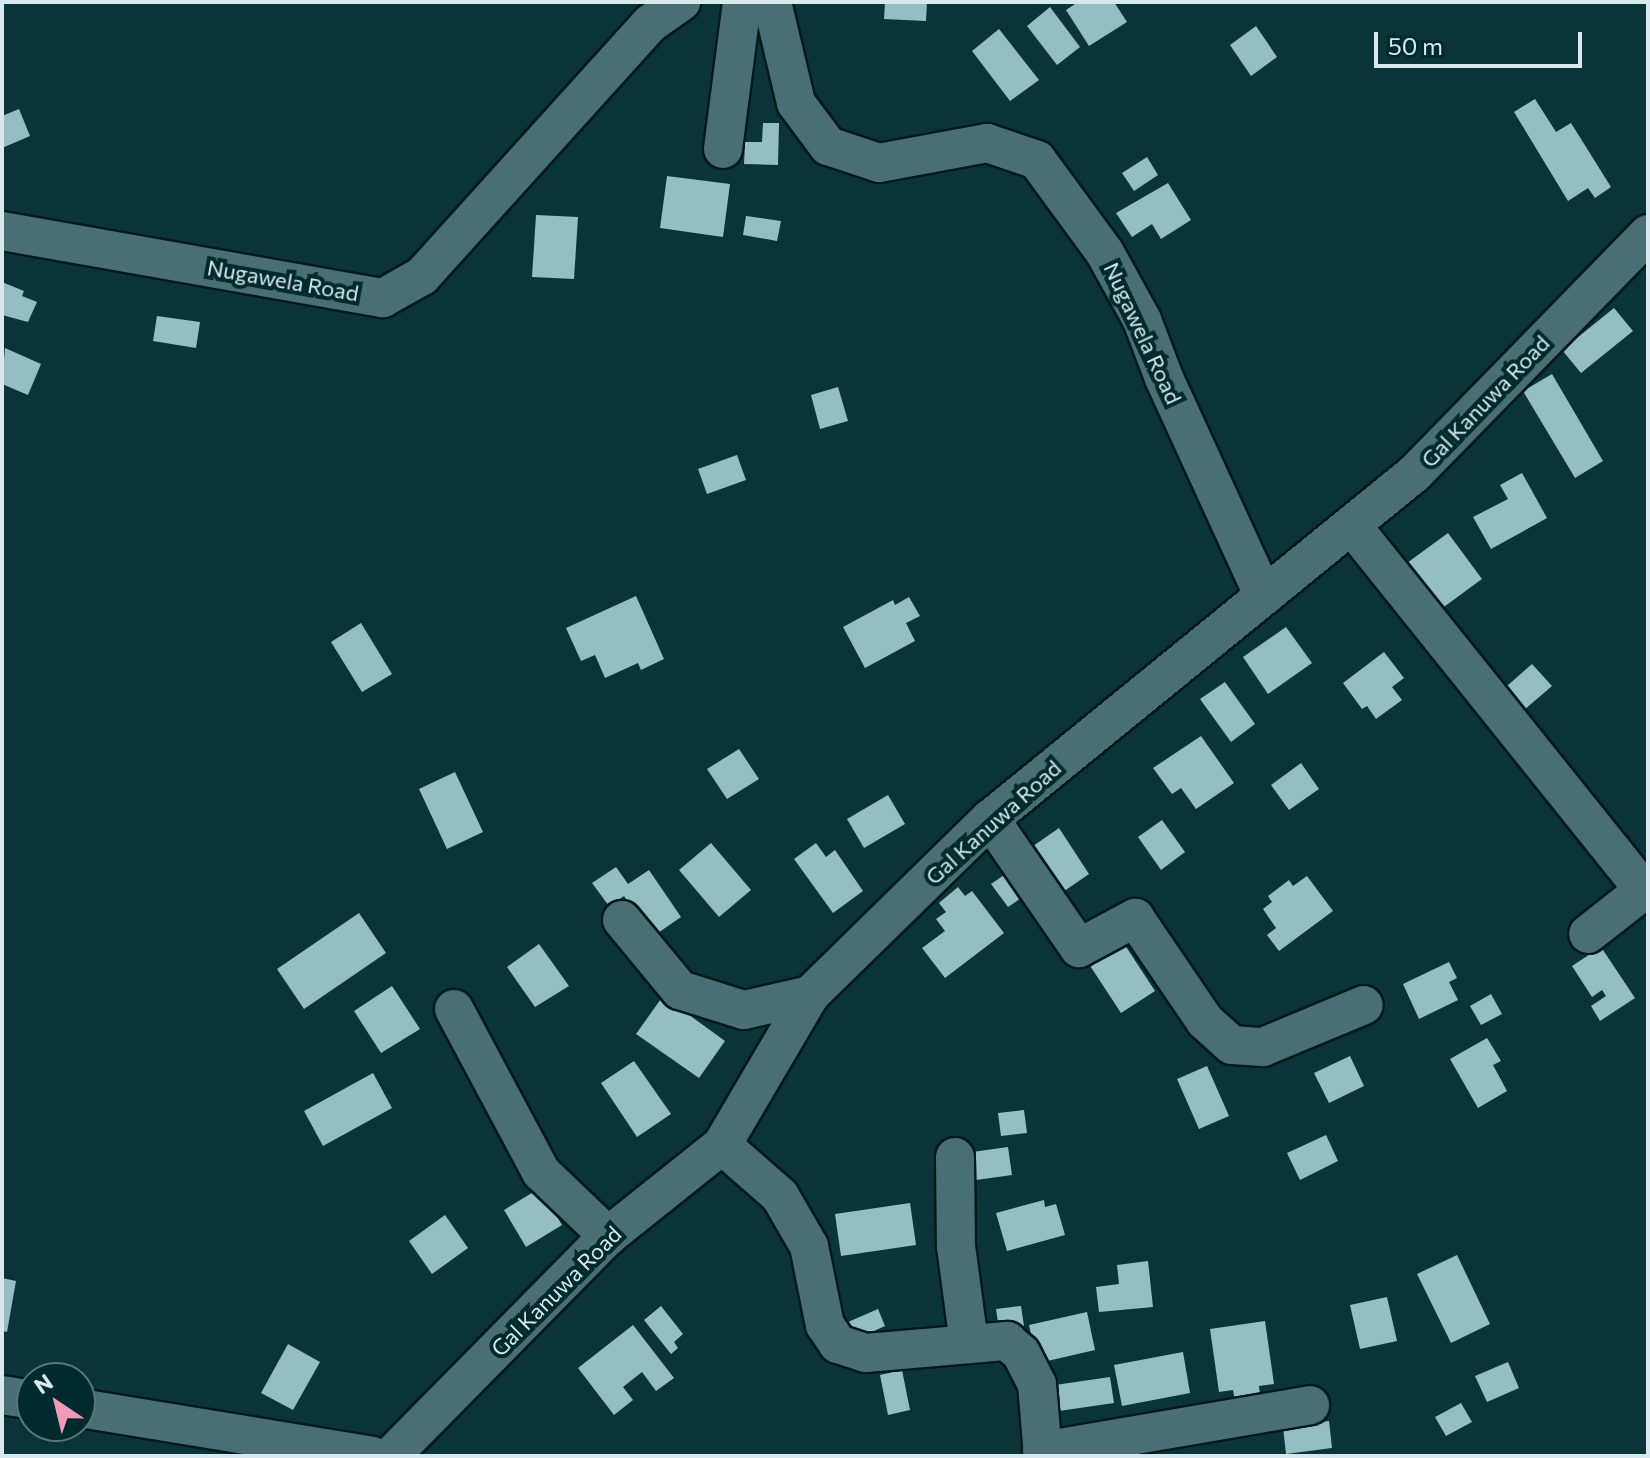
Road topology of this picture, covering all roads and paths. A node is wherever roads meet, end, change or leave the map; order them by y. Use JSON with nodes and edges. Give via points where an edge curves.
{"nodes":[{"id":1,"x":681,"y":2,"type":"edge"},
{"id":2,"x":742,"y":2,"type":"edge"},
{"id":3,"x":772,"y":2,"type":"edge"},
{"id":4,"x":723,"y":149,"type":"dead end"},
{"id":5,"x":2,"y":231,"type":"edge"},
{"id":6,"x":1648,"y":234,"type":"edge"},
{"id":7,"x":1352,"y":526,"type":"junction"},
{"id":8,"x":1264,"y":596,"type":"junction"},
{"id":9,"x":990,"y":819,"type":"junction"},
{"id":10,"x":622,"y":920,"type":"dead end"},
{"id":11,"x":1588,"y":934,"type":"dead end"},
{"id":12,"x":810,"y":995,"type":"junction"},
{"id":13,"x":1364,"y":1005,"type":"dead end"},
{"id":14,"x":454,"y":1009,"type":"dead end"},
{"id":15,"x":722,"y":1145,"type":"junction"},
{"id":16,"x":955,"y":1157,"type":"dead end"},
{"id":17,"x":608,"y":1236,"type":"junction"},
{"id":18,"x":969,"y":1344,"type":"junction"},
{"id":19,"x":1310,"y":1405,"type":"dead end"},
{"id":20,"x":96,"y":1411,"type":"edge"},
{"id":21,"x":1042,"y":1454,"type":"edge"},
{"id":22,"x":372,"y":1456,"type":"edge"},
{"id":23,"x":391,"y":1456,"type":"edge"}],
"edges":[{"from":1,"to":5,"type":"street","name":"Nugawela Road","via":[[640,35],[422,276],[383,298]]},
{"from":2,"to":4,"type":"street"},
{"from":3,"to":8,"type":"street","name":"Nugawela Road","via":[[796,103],[828,146],[879,163],[987,143],[1037,160],[1105,253],[1142,320]]},
{"from":6,"to":7,"type":"street","name":"Gal Kanuwa Road","via":[[1415,473]]},
{"from":7,"to":8,"type":"street","name":"Gal Kanuwa Road"},
{"from":7,"to":11,"type":"street","via":[[1644,890]]},
{"from":8,"to":9,"type":"street","name":"Gal Kanuwa Road"},
{"from":9,"to":12,"type":"street","name":"Gal Kanuwa Road"},
{"from":9,"to":13,"type":"street","via":[[1079,948],[1135,918],[1205,1021],[1232,1045],[1263,1047]]},
{"from":10,"to":12,"type":"street","via":[[680,990],[744,1010]]},
{"from":12,"to":15,"type":"street","name":"Gal Kanuwa Road"},
{"from":14,"to":17,"type":"street","via":[[541,1172]]},
{"from":15,"to":17,"type":"street","name":"Gal Kanuwa Road"},
{"from":15,"to":18,"type":"street","via":[[780,1196],[809,1246],[825,1325],[838,1344],[866,1353]]},
{"from":16,"to":18,"type":"street","via":[[956,1246]]},
{"from":17,"to":23,"type":"street","name":"Gal Kanuwa Road"},
{"from":18,"to":21,"type":"street","via":[[1007,1341],[1021,1353],[1037,1384]]},
{"from":19,"to":21,"type":"street"},
{"from":20,"to":22,"type":"street"}]}
